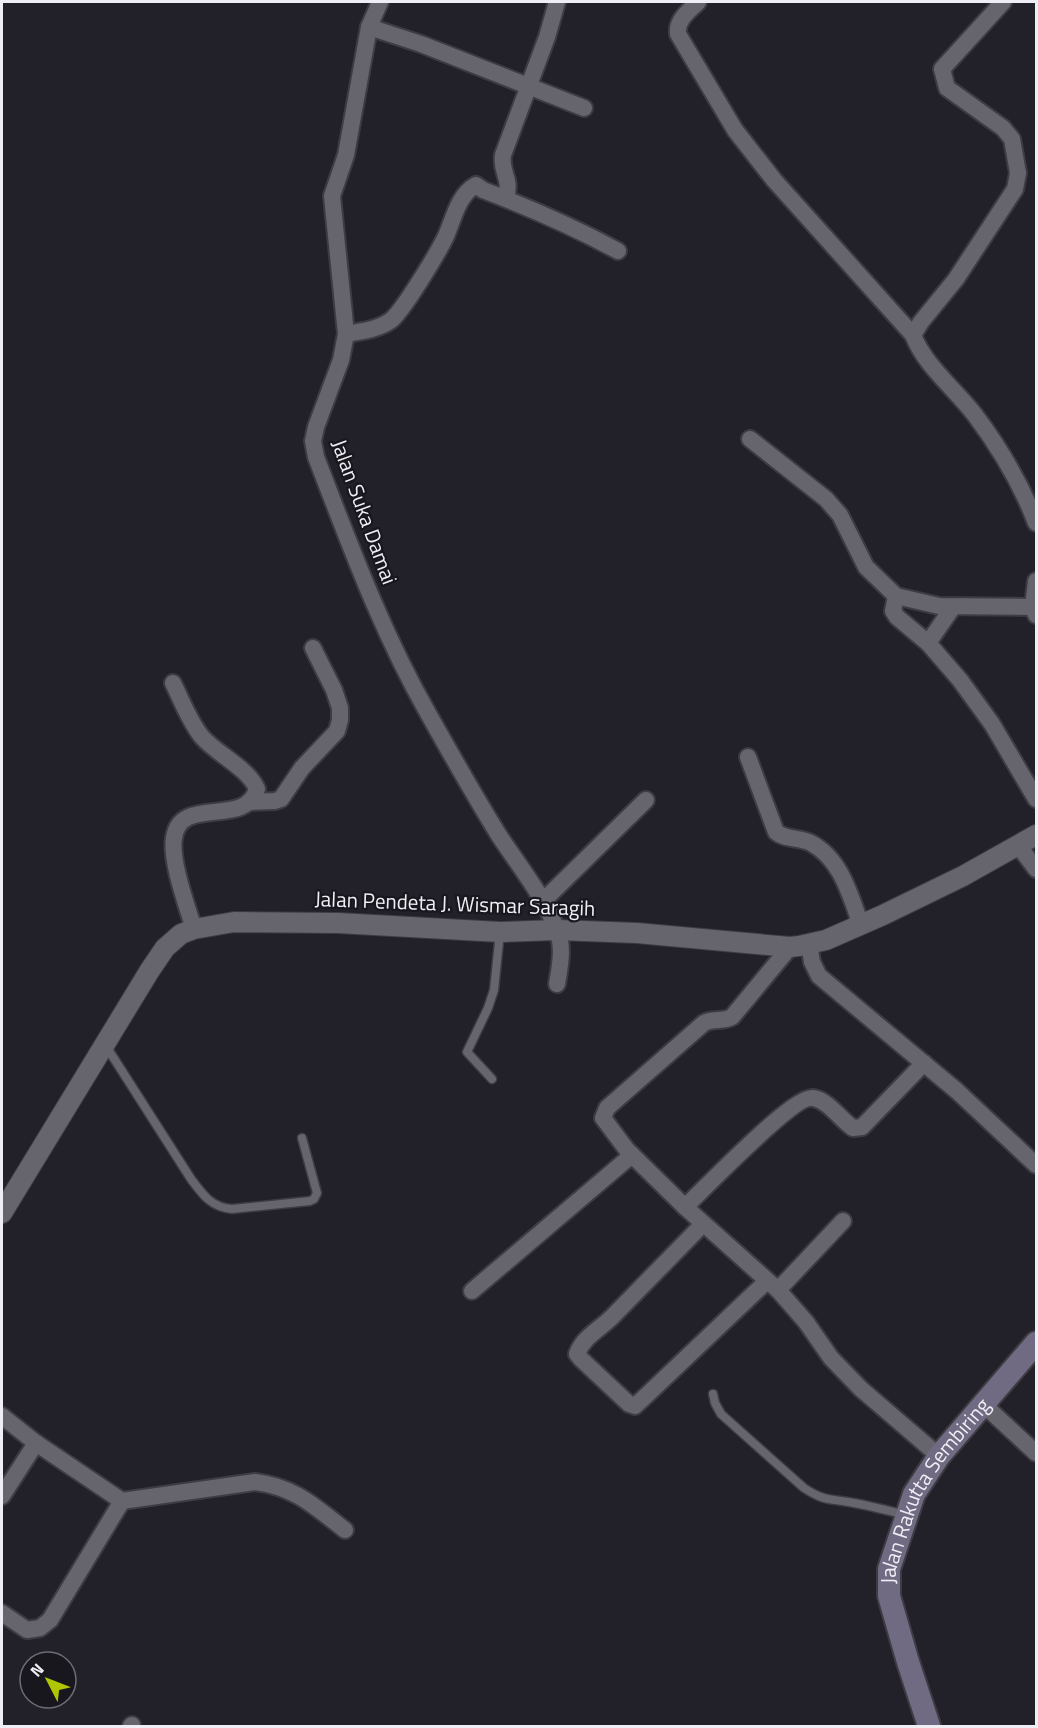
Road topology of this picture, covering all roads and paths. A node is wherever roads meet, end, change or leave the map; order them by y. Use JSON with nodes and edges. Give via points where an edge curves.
{"nodes":[{"id":1,"x":380,"y":2,"type":"edge"},
{"id":2,"x":557,"y":2,"type":"edge"},
{"id":3,"x":698,"y":2,"type":"edge"},
{"id":4,"x":1003,"y":2,"type":"edge"},
{"id":5,"x":369,"y":27,"type":"junction"},
{"id":6,"x":529,"y":87,"type":"junction"},
{"id":7,"x":584,"y":108,"type":"dead end"},
{"id":8,"x":506,"y":198,"type":"junction"},
{"id":9,"x":618,"y":251,"type":"dead end"},
{"id":10,"x":346,"y":334,"type":"junction"},
{"id":11,"x":913,"y":335,"type":"junction"},
{"id":12,"x":750,"y":439,"type":"dead end"},
{"id":13,"x":1036,"y":523,"type":"edge"},
{"id":14,"x":1036,"y":580,"type":"edge"},
{"id":15,"x":896,"y":596,"type":"junction"},
{"id":16,"x":953,"y":607,"type":"junction"},
{"id":17,"x":1035,"y":611,"type":"edge"},
{"id":18,"x":928,"y":643,"type":"junction"},
{"id":19,"x":313,"y":648,"type":"dead end"},
{"id":20,"x":172,"y":683,"type":"dead end"},
{"id":21,"x":748,"y":757,"type":"dead end"},
{"id":22,"x":1036,"y":799,"type":"edge"},
{"id":23,"x":646,"y":800,"type":"dead end"},
{"id":24,"x":249,"y":802,"type":"junction"},
{"id":25,"x":1036,"y":835,"type":"edge"},
{"id":26,"x":1018,"y":845,"type":"junction"},
{"id":27,"x":1036,"y":869,"type":"edge"},
{"id":28,"x":542,"y":902,"type":"junction"},
{"id":29,"x":861,"y":925,"type":"junction"},
{"id":30,"x":194,"y":929,"type":"junction"},
{"id":31,"x":557,"y":930,"type":"junction"},
{"id":32,"x":500,"y":932,"type":"junction"},
{"id":33,"x":799,"y":946,"type":"junction"},
{"id":34,"x":557,"y":984,"type":"dead end"},
{"id":35,"x":104,"y":1043,"type":"junction"},
{"id":36,"x":924,"y":1063,"type":"junction"},
{"id":37,"x":492,"y":1079,"type":"dead end"},
{"id":38,"x":302,"y":1138,"type":"dead end"},
{"id":39,"x":632,"y":1155,"type":"junction"},
{"id":40,"x":1036,"y":1165,"type":"edge"},
{"id":41,"x":685,"y":1207,"type":"junction"},
{"id":42,"x":2,"y":1213,"type":"edge"},
{"id":43,"x":843,"y":1221,"type":"dead end"},
{"id":44,"x":703,"y":1224,"type":"junction"},
{"id":45,"x":772,"y":1285,"type":"junction"},
{"id":46,"x":472,"y":1291,"type":"dead end"},
{"id":47,"x":1036,"y":1343,"type":"edge"},
{"id":48,"x":713,"y":1394,"type":"dead end"},
{"id":49,"x":984,"y":1405,"type":"junction"},
{"id":50,"x":2,"y":1416,"type":"edge"},
{"id":51,"x":36,"y":1443,"type":"junction"},
{"id":52,"x":1036,"y":1453,"type":"edge"},
{"id":53,"x":939,"y":1456,"type":"junction"},
{"id":54,"x":2,"y":1496,"type":"edge"},
{"id":55,"x":122,"y":1501,"type":"junction"},
{"id":56,"x":907,"y":1515,"type":"junction"},
{"id":57,"x":345,"y":1530,"type":"dead end"},
{"id":58,"x":2,"y":1613,"type":"edge"},
{"id":59,"x":929,"y":1726,"type":"edge"}],
"edges":[{"from":1,"to":5,"type":"street","name":"Jalan Suka Damai"},
{"from":2,"to":6,"type":"street"},
{"from":3,"to":11,"type":"street","via":[[681,20],[678,34],[735,130],[774,180]]},
{"from":4,"to":11,"type":"street","via":[[942,69],[947,88],[1003,128],[1012,139],[1018,173],[1015,189],[956,279]]},
{"from":5,"to":6,"type":"street"},
{"from":5,"to":10,"type":"street","name":"Jalan Suka Damai","via":[[346,155],[332,196]]},
{"from":6,"to":7,"type":"street"},
{"from":6,"to":8,"type":"street","via":[[503,155],[509,183]]},
{"from":8,"to":9,"type":"street"},
{"from":8,"to":10,"type":"street","via":[[476,185],[470,188],[460,201],[445,239],[391,320],[373,329]]},
{"from":10,"to":28,"type":"street","name":"Jalan Suka Damai","via":[[341,360],[316,427],[316,457],[396,653],[428,714]]},
{"from":11,"to":13,"type":"street","via":[[924,357],[976,416],[1007,465]]},
{"from":12,"to":15,"type":"street","via":[[826,498],[840,515],[866,567]]},
{"from":14,"to":17,"type":"street"},
{"from":15,"to":16,"type":"street"},
{"from":15,"to":18,"type":"street","via":[[893,611],[897,617]]},
{"from":16,"to":17,"type":"street"},
{"from":16,"to":18,"type":"street"},
{"from":18,"to":22,"type":"street","via":[[992,724]]},
{"from":19,"to":24,"type":"street","via":[[340,708],[337,731],[302,768],[281,799]]},
{"from":20,"to":24,"type":"street","via":[[203,738],[253,780],[257,789]]},
{"from":21,"to":29,"type":"street","via":[[776,832],[801,838],[829,860],[843,876]]},
{"from":23,"to":28,"type":"street"},
{"from":24,"to":30,"type":"street","via":[[240,808],[182,819],[177,827],[175,858]]},
{"from":25,"to":26,"type":"street","name":"Jalan Pendeta J. Wismar Saragih"},
{"from":26,"to":27,"type":"street"},
{"from":26,"to":29,"type":"street","name":"Jalan Pendeta J. Wismar Saragih"},
{"from":28,"to":31,"type":"street","name":"Jalan Suka Damai"},
{"from":29,"to":33,"type":"street","name":"Jalan Pendeta J. Wismar Saragih"},
{"from":30,"to":32,"type":"street","name":"Jalan Pendeta J. Wismar Saragih","via":[[234,922]]},
{"from":30,"to":35,"type":"street","name":"Jalan Pendeta J. Wismar Saragih","via":[[165,948]]},
{"from":31,"to":32,"type":"street","name":"Jalan Pendeta J. Wismar Saragih"},
{"from":31,"to":33,"type":"street","name":"Jalan Pendeta J. Wismar Saragih"},
{"from":31,"to":34,"type":"street","via":[[561,955]]},
{"from":32,"to":37,"type":"lane","via":[[494,990],[466,1052]]},
{"from":33,"to":36,"type":"street","via":[[819,976]]},
{"from":33,"to":39,"type":"street","via":[[732,1017],[704,1023],[603,1113]]},
{"from":35,"to":38,"type":"lane","via":[[191,1179],[206,1199],[220,1208],[314,1199],[317,1193]]},
{"from":35,"to":42,"type":"street","name":"Jalan Pendeta J. Wismar Saragih"},
{"from":36,"to":40,"type":"street"},
{"from":36,"to":41,"type":"street","via":[[862,1127],[853,1128],[820,1100],[804,1099],[783,1114]]},
{"from":39,"to":41,"type":"street"},
{"from":39,"to":46,"type":"street"},
{"from":41,"to":44,"type":"street"},
{"from":43,"to":45,"type":"street"},
{"from":44,"to":45,"type":"street"},
{"from":44,"to":45,"type":"street","via":[[579,1348],[577,1354],[581,1359],[629,1404],[634,1406]]},
{"from":45,"to":53,"type":"street","via":[[846,1374]]},
{"from":47,"to":49,"type":"main road","name":"Jalan Rakutta Sembiring"},
{"from":48,"to":56,"type":"lane","via":[[721,1414],[816,1496]]},
{"from":49,"to":52,"type":"street"},
{"from":49,"to":53,"type":"main road","name":"Jalan Rakutta Sembiring"},
{"from":50,"to":51,"type":"street"},
{"from":51,"to":54,"type":"street"},
{"from":51,"to":55,"type":"street"},
{"from":53,"to":56,"type":"main road","name":"Jalan Rakutta Sembiring","via":[[914,1494]]},
{"from":55,"to":57,"type":"street","via":[[255,1482],[272,1484],[300,1495]]},
{"from":55,"to":58,"type":"street","via":[[50,1620],[40,1628],[27,1630]]},
{"from":56,"to":59,"type":"main road","name":"Jalan Rakutta Sembiring","via":[[889,1569],[888,1589]]}]}
